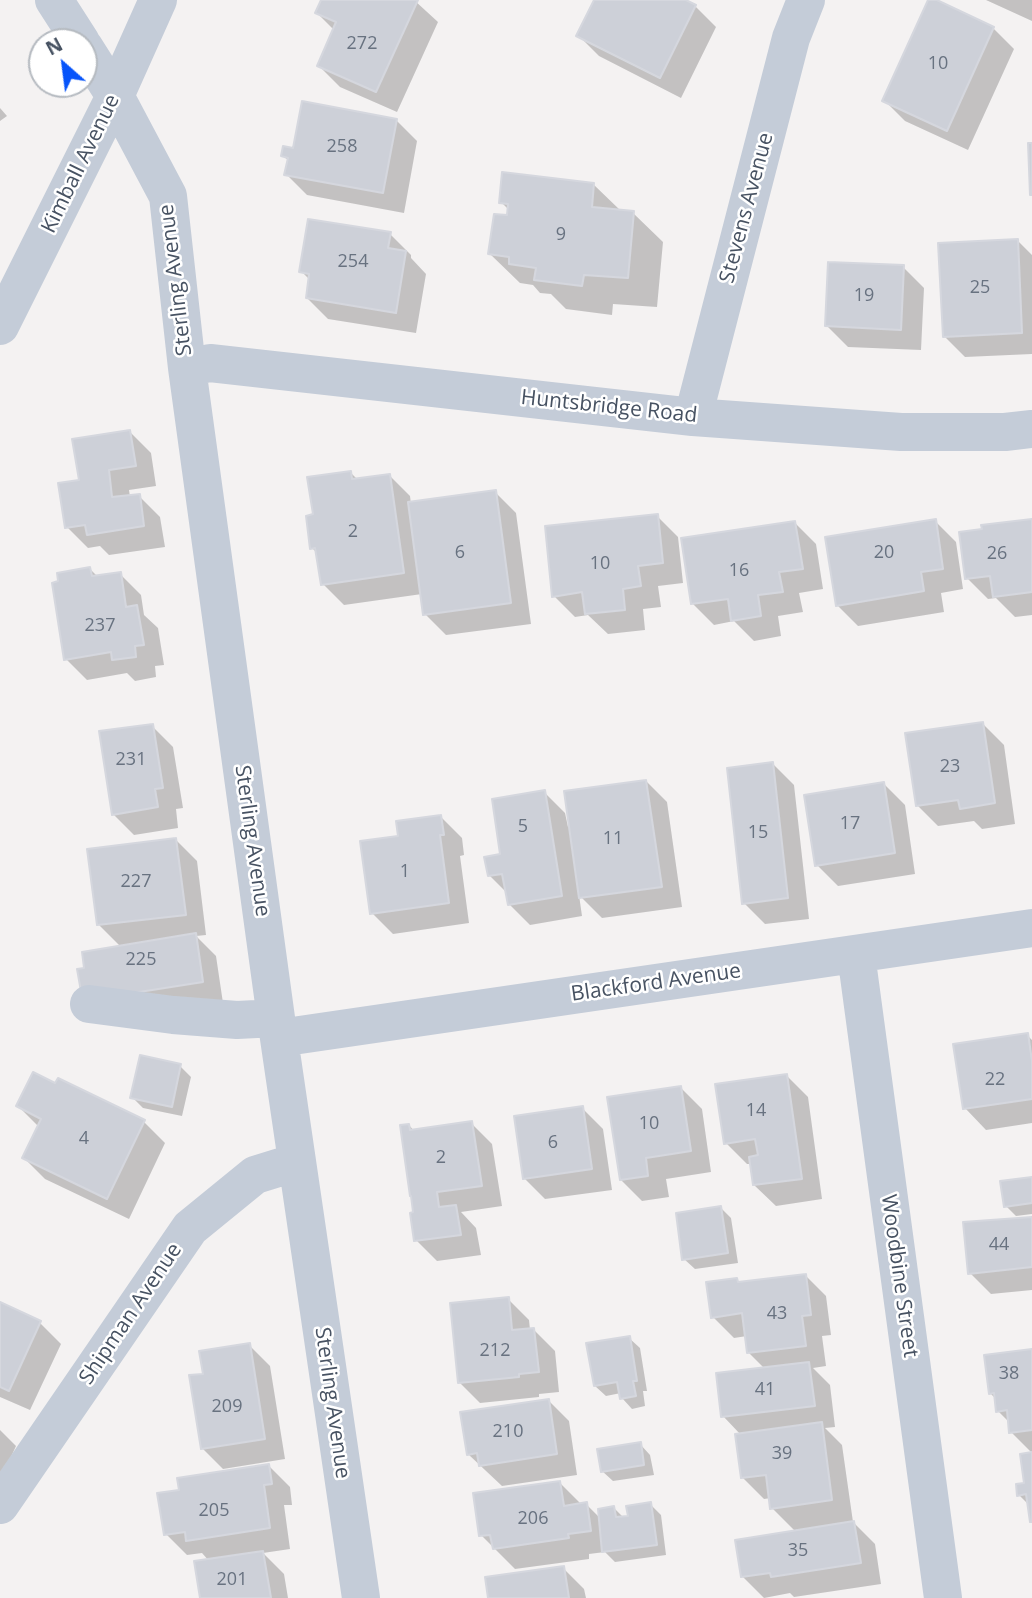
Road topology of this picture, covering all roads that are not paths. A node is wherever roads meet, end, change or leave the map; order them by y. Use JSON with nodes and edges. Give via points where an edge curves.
{"nodes":[{"id":1,"x":54,"y":0,"type":"edge"},
{"id":2,"x":159,"y":0,"type":"edge"},
{"id":3,"x":806,"y":0,"type":"edge"},
{"id":4,"x":72,"y":28,"type":"edge"},
{"id":5,"x":98,"y":69,"type":"edge"},
{"id":6,"x":115,"y":96,"type":"junction"},
{"id":7,"x":0,"y":326,"type":"edge"},
{"id":8,"x":187,"y":368,"type":"junction"},
{"id":9,"x":693,"y":417,"type":"junction"},
{"id":10,"x":1032,"y":429,"type":"edge"},
{"id":11,"x":1032,"y":928,"type":"edge"},
{"id":12,"x":856,"y":954,"type":"junction"},
{"id":13,"x":89,"y":1004,"type":"dead end"},
{"id":14,"x":278,"y":1028,"type":"junction"},
{"id":15,"x":297,"y":1162,"type":"junction"},
{"id":16,"x":0,"y":1505,"type":"edge"},
{"id":17,"x":361,"y":1598,"type":"edge"},
{"id":18,"x":943,"y":1598,"type":"edge"}],
"edges":[{"from":1,"to":4,"type":"street"},
{"from":2,"to":6,"type":"street","name":"Kimball Avenue"},
{"from":3,"to":9,"type":"street","name":"Stevens Avenue","via":[[791,38]]},
{"from":5,"to":6,"type":"street","name":"Sterling Avenue"},
{"from":6,"to":7,"type":"street","name":"Kimball Avenue"},
{"from":6,"to":8,"type":"street","name":"Sterling Avenue","via":[[168,196]]},
{"from":8,"to":9,"type":"street","name":"Huntsbridge Road","via":[[211,363]]},
{"from":8,"to":14,"type":"street","name":"Sterling Avenue"},
{"from":9,"to":10,"type":"street","name":"Huntsbridge Road","via":[[901,432]]},
{"from":11,"to":12,"type":"street","name":"Blackford Avenue"},
{"from":12,"to":14,"type":"street","name":"Blackford Avenue"},
{"from":12,"to":18,"type":"street","name":"Woodbine Street"},
{"from":13,"to":14,"type":"street","name":"Blackford Avenue"},
{"from":14,"to":15,"type":"street","name":"Sterling Avenue"},
{"from":15,"to":16,"type":"street","name":"Shipman Avenue","via":[[255,1175],[190,1228]]},
{"from":15,"to":17,"type":"street","name":"Sterling Avenue"}]}
